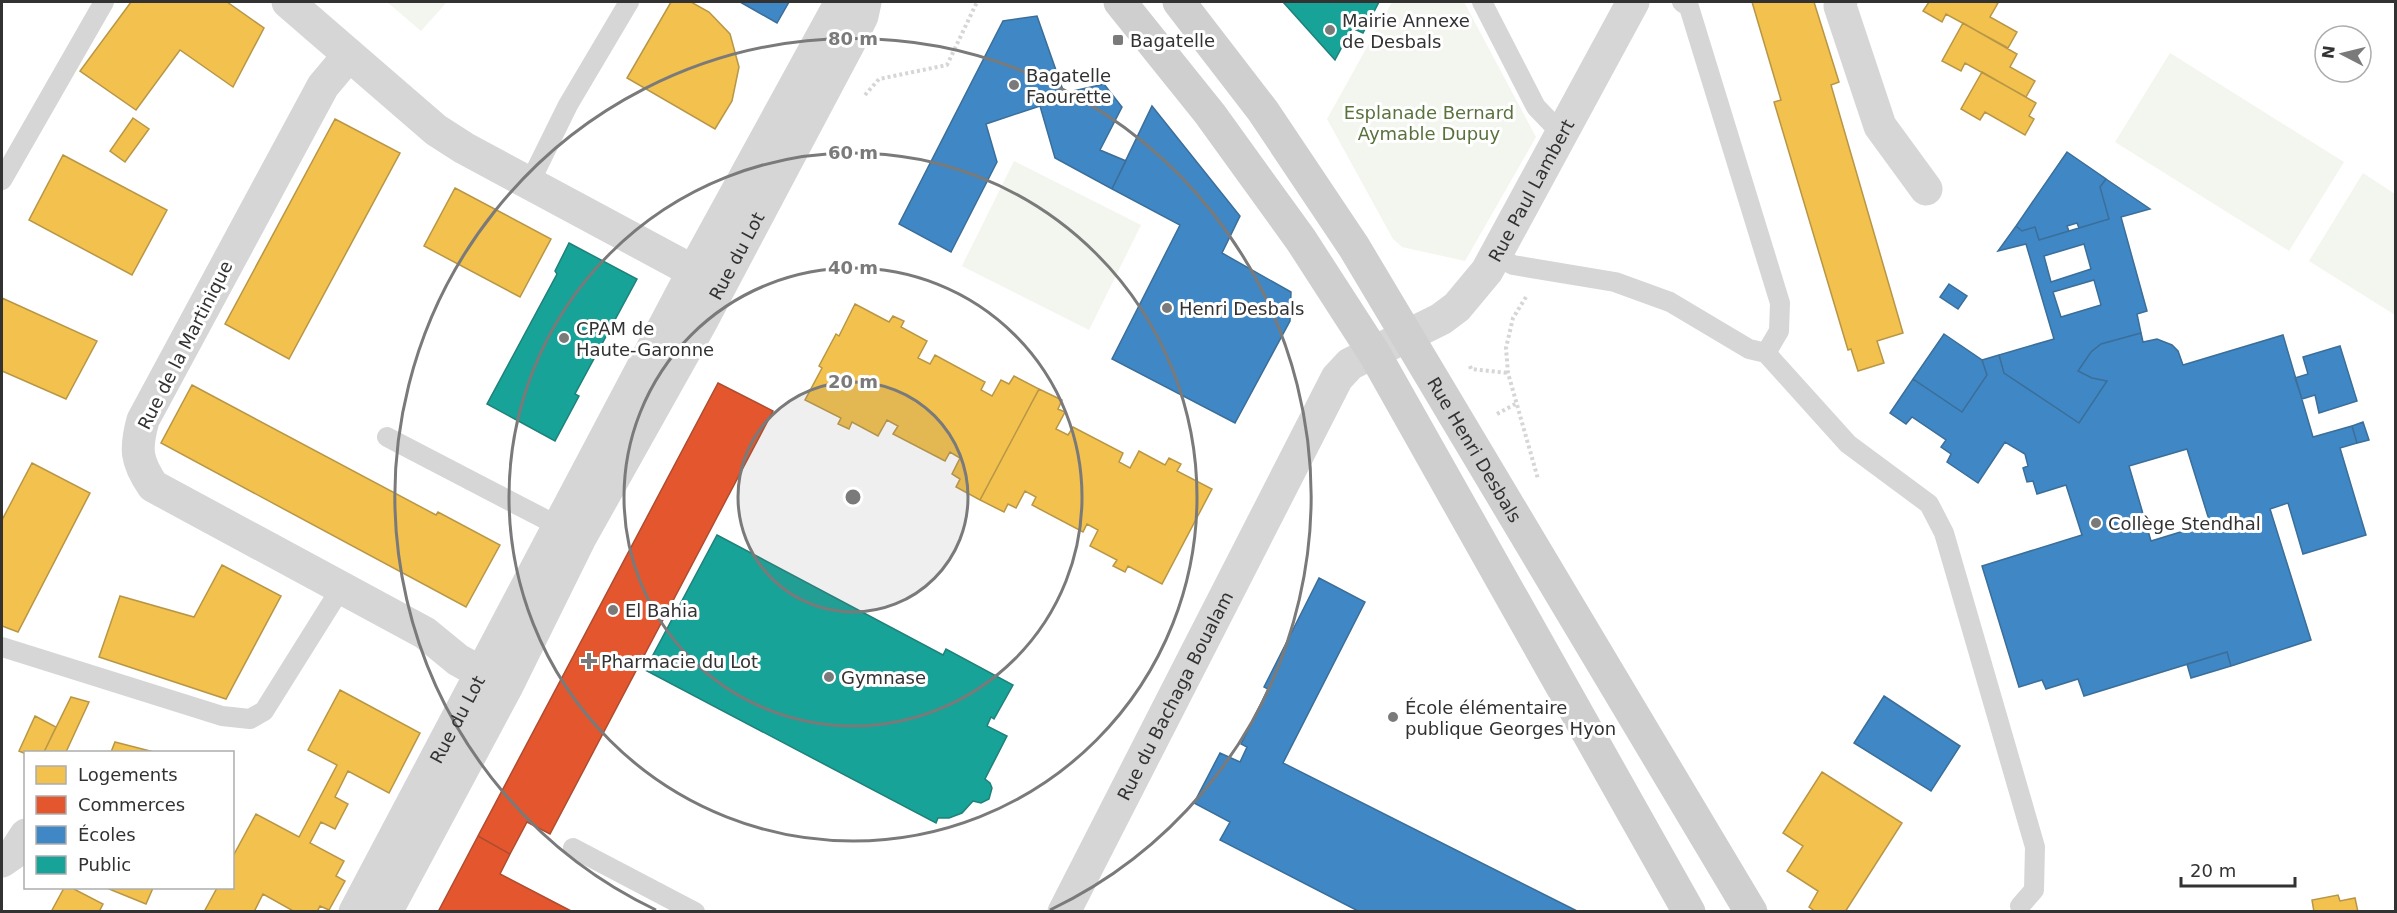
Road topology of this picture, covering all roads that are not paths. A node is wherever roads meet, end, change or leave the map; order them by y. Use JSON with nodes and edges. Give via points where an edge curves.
{"nodes":[{"id":1,"x":104,"y":2,"type":"edge"},
{"id":2,"x":288,"y":2,"type":"edge"},
{"id":3,"x":629,"y":2,"type":"edge"},
{"id":4,"x":841,"y":2,"type":"edge"},
{"id":5,"x":865,"y":2,"type":"edge"},
{"id":6,"x":1120,"y":2,"type":"edge"},
{"id":7,"x":1179,"y":2,"type":"edge"},
{"id":8,"x":1482,"y":2,"type":"edge"},
{"id":9,"x":1633,"y":2,"type":"edge"},
{"id":10,"x":1682,"y":2,"type":"edge"},
{"id":11,"x":1841,"y":2,"type":"edge"},
{"id":12,"x":349,"y":54,"type":"junction"},
{"id":13,"x":1561,"y":133,"type":"junction"},
{"id":14,"x":2,"y":180,"type":"edge"},
{"id":15,"x":529,"y":184,"type":"junction"},
{"id":16,"x":1926,"y":189,"type":"dead end"},
{"id":17,"x":1496,"y":255,"type":"junction"},
{"id":18,"x":707,"y":279,"type":"junction"},
{"id":19,"x":1390,"y":345,"type":"junction"},
{"id":20,"x":1766,"y":353,"type":"junction"},
{"id":21,"x":387,"y":437,"type":"dead end"},
{"id":22,"x":1286,"y":479,"type":"joint"},
{"id":23,"x":570,"y":533,"type":"junction"},
{"id":24,"x":341,"y":588,"type":"junction"},
{"id":25,"x":2,"y":647,"type":"edge"},
{"id":26,"x":494,"y":679,"type":"junction"},
{"id":27,"x":24,"y":838,"type":"edge"},
{"id":28,"x":573,"y":848,"type":"dead end"},
{"id":29,"x":2,"y":861,"type":"edge"},
{"id":30,"x":2020,"y":906,"type":"dead end"},
{"id":31,"x":355,"y":912,"type":"edge"},
{"id":32,"x":386,"y":912,"type":"edge"},
{"id":33,"x":695,"y":912,"type":"edge"},
{"id":34,"x":1064,"y":912,"type":"edge"},
{"id":35,"x":1689,"y":912,"type":"edge"},
{"id":36,"x":1751,"y":912,"type":"edge"}],
"edges":[{"from":1,"to":14,"type":"lane"},
{"from":2,"to":12,"type":"street"},
{"from":3,"to":15,"type":"lane","via":[[568,105]]},
{"from":4,"to":18,"type":"street","name":"Rue du Lot"},
{"from":5,"to":18,"type":"street","name":"Rue du Lot","via":[[849,43]]},
{"from":6,"to":19,"type":"street","name":"Rue Henri Desbals","via":[[1210,114],[1301,240]]},
{"from":7,"to":19,"type":"street","name":"Rue Henri Desbals","via":[[1263,111],[1354,247]]},
{"from":8,"to":13,"type":"lane","via":[[1536,107]]},
{"from":9,"to":13,"type":"street","name":"Rue Paul Lambert"},
{"from":10,"to":20,"type":"lane","via":[[1689,6],[1780,303],[1779,331]]},
{"from":11,"to":16,"type":"street","via":[[1880,126]]},
{"from":12,"to":15,"type":"street","via":[[436,129]]},
{"from":12,"to":24,"type":"street","name":"Rue de la Martinique","via":[[323,86],[142,420],[137,442],[140,466],[153,486]]},
{"from":13,"to":17,"type":"street","name":"Rue Paul Lambert"},
{"from":15,"to":18,"type":"street"},
{"from":17,"to":19,"type":"street","name":"Rue Paul Lambert","via":[[1456,308]]},
{"from":17,"to":20,"type":"lane","via":[[1513,265],[1615,282],[1670,302],[1749,349]]},
{"from":18,"to":23,"type":"street","name":"Rue du Lot"},
{"from":19,"to":22,"type":"street","name":"Rue Paul Lambert","via":[[1350,364],[1337,378]]},
{"from":19,"to":35,"type":"street","name":"Rue Henri Desbals"},
{"from":19,"to":36,"type":"street","name":"Rue Henri Desbals"},
{"from":20,"to":30,"type":"lane","via":[[1848,444],[1929,504],[1944,533],[2035,847],[2034,890]]},
{"from":21,"to":23,"type":"lane"},
{"from":22,"to":34,"type":"street","name":"Rue du Bachaga Boualam"},
{"from":23,"to":26,"type":"street","name":"Rue du Lot"},
{"from":24,"to":25,"type":"lane","via":[[264,711],[250,719],[222,716]]},
{"from":24,"to":26,"type":"street","name":"Rue de la Martinique","via":[[425,633],[458,660]]},
{"from":26,"to":31,"type":"street","name":"Rue du Lot"},
{"from":26,"to":32,"type":"street","name":"Rue du Lot"},
{"from":27,"to":29,"type":"street","via":[[15,852]]},
{"from":28,"to":33,"type":"lane"}]}
